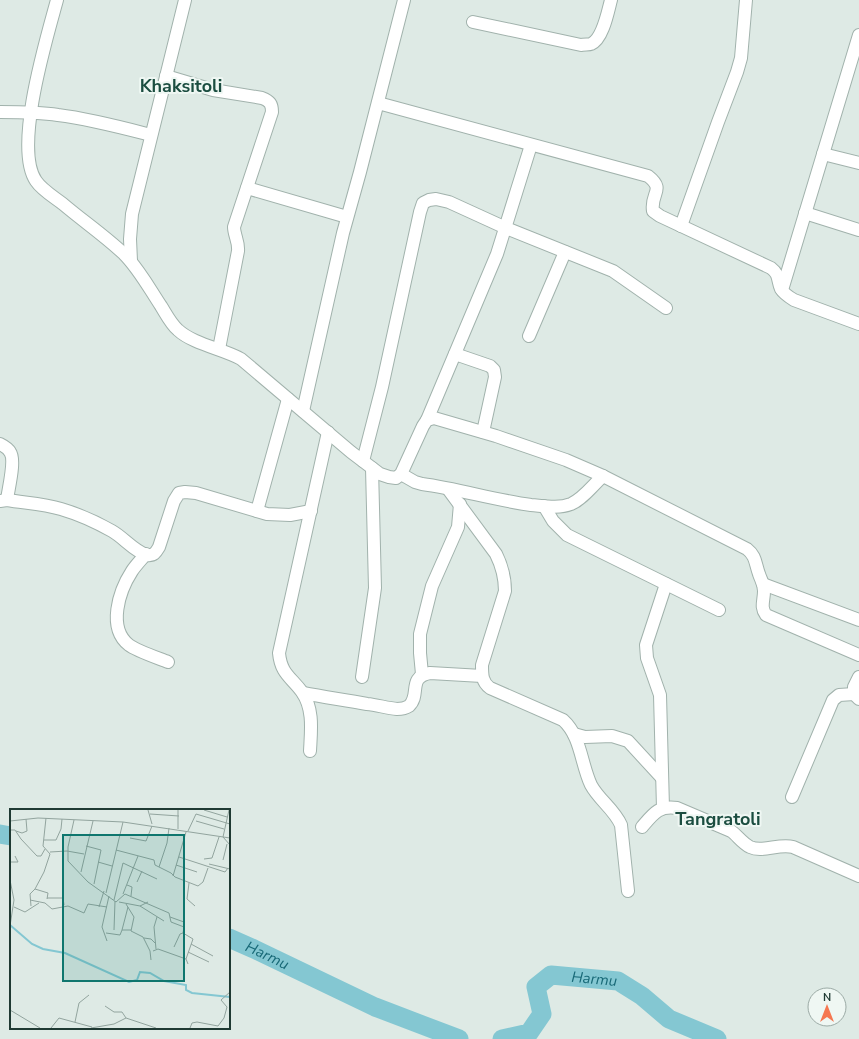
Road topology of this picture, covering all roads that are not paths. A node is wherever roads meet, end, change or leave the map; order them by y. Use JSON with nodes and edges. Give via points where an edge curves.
{"nodes":[{"id":1,"x":57,"y":0,"type":"edge"},
{"id":2,"x":185,"y":0,"type":"edge"},
{"id":3,"x":404,"y":0,"type":"edge"},
{"id":4,"x":611,"y":0,"type":"edge"},
{"id":5,"x":746,"y":0,"type":"edge"},
{"id":6,"x":473,"y":22,"type":"dead end"},
{"id":7,"x":859,"y":35,"type":"edge"},
{"id":8,"x":166,"y":76,"type":"junction"},
{"id":9,"x":378,"y":103,"type":"junction"},
{"id":10,"x":0,"y":112,"type":"edge"},
{"id":11,"x":31,"y":112,"type":"junction"},
{"id":12,"x":151,"y":135,"type":"junction"},
{"id":13,"x":531,"y":145,"type":"junction"},
{"id":14,"x":823,"y":154,"type":"junction"},
{"id":15,"x":859,"y":163,"type":"edge"},
{"id":16,"x":247,"y":188,"type":"junction"},
{"id":17,"x":805,"y":213,"type":"junction"},
{"id":18,"x":347,"y":217,"type":"junction"},
{"id":19,"x":681,"y":226,"type":"junction"},
{"id":20,"x":506,"y":228,"type":"junction"},
{"id":21,"x":859,"y":230,"type":"edge"},
{"id":22,"x":565,"y":252,"type":"junction"},
{"id":23,"x":131,"y":261,"type":"junction"},
{"id":24,"x":782,"y":290,"type":"junction"},
{"id":25,"x":666,"y":308,"type":"dead end"},
{"id":26,"x":859,"y":324,"type":"edge"},
{"id":27,"x":529,"y":336,"type":"dead end"},
{"id":28,"x":219,"y":349,"type":"junction"},
{"id":29,"x":455,"y":354,"type":"junction"},
{"id":30,"x":288,"y":399,"type":"junction"},
{"id":31,"x":302,"y":411,"type":"junction"},
{"id":32,"x":428,"y":420,"type":"junction"},
{"id":33,"x":328,"y":432,"type":"junction"},
{"id":34,"x":483,"y":432,"type":"junction"},
{"id":35,"x":0,"y":444,"type":"edge"},
{"id":36,"x":367,"y":464,"type":"junction"},
{"id":37,"x":401,"y":474,"type":"junction"},
{"id":38,"x":603,"y":476,"type":"junction"},
{"id":39,"x":448,"y":489,"type":"junction"},
{"id":40,"x":3,"y":501,"type":"edge"},
{"id":41,"x":460,"y":504,"type":"junction"},
{"id":42,"x":544,"y":506,"type":"junction"},
{"id":43,"x":257,"y":511,"type":"junction"},
{"id":44,"x":310,"y":511,"type":"junction"},
{"id":45,"x":146,"y":554,"type":"junction"},
{"id":46,"x":666,"y":584,"type":"junction"},
{"id":47,"x":763,"y":584,"type":"junction"},
{"id":48,"x":719,"y":610,"type":"dead end"},
{"id":49,"x":859,"y":620,"type":"edge"},
{"id":50,"x":859,"y":655,"type":"edge"},
{"id":51,"x":168,"y":662,"type":"dead end"},
{"id":52,"x":422,"y":674,"type":"junction"},
{"id":53,"x":482,"y":676,"type":"junction"},
{"id":54,"x":362,"y":677,"type":"dead end"},
{"id":55,"x":859,"y":677,"type":"edge"},
{"id":56,"x":303,"y":693,"type":"junction"},
{"id":57,"x":856,"y":697,"type":"edge"},
{"id":58,"x":574,"y":734,"type":"junction"},
{"id":59,"x":310,"y":750,"type":"dead end"},
{"id":60,"x":662,"y":778,"type":"junction"},
{"id":61,"x":792,"y":796,"type":"dead end"},
{"id":62,"x":663,"y":808,"type":"junction"},
{"id":63,"x":642,"y":827,"type":"dead end"},
{"id":64,"x":859,"y":876,"type":"edge"},
{"id":65,"x":628,"y":891,"type":"dead end"}],
"edges":[{"from":1,"to":11,"type":"street","via":[[36,81]]},
{"from":2,"to":8,"type":"street"},
{"from":3,"to":9,"type":"street"},
{"from":4,"to":6,"type":"street","via":[[604,26],[598,38],[591,44],[581,45]]},
{"from":5,"to":19,"type":"street","via":[[741,58],[737,72]]},
{"from":7,"to":14,"type":"street"},
{"from":8,"to":12,"type":"street"},
{"from":8,"to":16,"type":"street","via":[[213,90],[262,98],[272,106]]},
{"from":9,"to":13,"type":"street"},
{"from":9,"to":18,"type":"street"},
{"from":10,"to":11,"type":"street"},
{"from":11,"to":12,"type":"street","via":[[57,114]]},
{"from":11,"to":23,"type":"street","via":[[28,146],[30,166],[35,180]]},
{"from":12,"to":23,"type":"street","via":[[132,214]]},
{"from":13,"to":19,"type":"street","via":[[648,176],[657,187],[652,204],[653,211]]},
{"from":13,"to":20,"type":"street"},
{"from":14,"to":15,"type":"street"},
{"from":14,"to":17,"type":"street"},
{"from":16,"to":18,"type":"street"},
{"from":16,"to":28,"type":"street","via":[[234,227],[238,251]]},
{"from":17,"to":21,"type":"street"},
{"from":17,"to":24,"type":"street"},
{"from":18,"to":31,"type":"street"},
{"from":19,"to":24,"type":"street","via":[[771,268],[777,273]]},
{"from":20,"to":22,"type":"street"},
{"from":20,"to":29,"type":"street"},
{"from":20,"to":36,"type":"street","via":[[449,202],[436,199],[424,203]]},
{"from":22,"to":25,"type":"street","via":[[613,271]]},
{"from":22,"to":27,"type":"street"},
{"from":23,"to":28,"type":"street","via":[[178,330],[186,336]]},
{"from":24,"to":26,"type":"street","via":[[794,300]]},
{"from":28,"to":30,"type":"street","via":[[241,359]]},
{"from":29,"to":32,"type":"street"},
{"from":29,"to":34,"type":"street","via":[[490,366],[494,370],[495,377]]},
{"from":30,"to":31,"type":"street"},
{"from":30,"to":43,"type":"street"},
{"from":31,"to":33,"type":"street"},
{"from":32,"to":34,"type":"street","via":[[442,419]]},
{"from":32,"to":37,"type":"street","via":[[422,426]]},
{"from":33,"to":36,"type":"street"},
{"from":33,"to":44,"type":"street"},
{"from":34,"to":38,"type":"street","via":[[548,453]]},
{"from":35,"to":40,"type":"street","via":[[12,453]]},
{"from":36,"to":37,"type":"street","via":[[389,477],[396,478]]},
{"from":36,"to":54,"type":"street","via":[[375,588]]},
{"from":37,"to":39,"type":"street","via":[[415,482]]},
{"from":38,"to":42,"type":"street","via":[[577,501],[560,506]]},
{"from":38,"to":47,"type":"street","via":[[747,549],[755,560]]},
{"from":39,"to":41,"type":"street"},
{"from":39,"to":42,"type":"street"},
{"from":40,"to":45,"type":"street","via":[[61,509],[87,518]]},
{"from":41,"to":52,"type":"street","via":[[458,527],[432,586],[420,634]]},
{"from":41,"to":53,"type":"street","via":[[496,554],[505,582],[505,591],[482,665]]},
{"from":42,"to":46,"type":"street","via":[[553,522],[567,535]]},
{"from":43,"to":44,"type":"street","via":[[290,515]]},
{"from":43,"to":45,"type":"street","via":[[196,493],[179,493],[159,548],[156,553]]},
{"from":44,"to":56,"type":"street","via":[[279,653],[280,663],[286,674]]},
{"from":45,"to":51,"type":"street","via":[[125,584],[117,611],[117,625],[121,637],[130,646]]},
{"from":46,"to":48,"type":"street"},
{"from":46,"to":60,"type":"street","via":[[645,650],[660,695]]},
{"from":47,"to":49,"type":"street"},
{"from":47,"to":50,"type":"street","via":[[762,605],[766,615]]},
{"from":52,"to":53,"type":"street"},
{"from":52,"to":56,"type":"street","via":[[416,682],[410,705],[404,708]]},
{"from":53,"to":58,"type":"street","via":[[490,688],[563,720]]},
{"from":55,"to":57,"type":"street","via":[[854,687]]},
{"from":56,"to":59,"type":"street","via":[[311,720]]},
{"from":57,"to":61,"type":"street","via":[[839,695],[833,700]]},
{"from":58,"to":60,"type":"street","via":[[585,737],[612,736],[628,741]]},
{"from":58,"to":65,"type":"street","via":[[591,784],[618,818]]},
{"from":60,"to":62,"type":"street"},
{"from":62,"to":63,"type":"street","via":[[654,813]]},
{"from":62,"to":64,"type":"street","via":[[677,808],[731,831],[752,848],[785,845],[793,847]]}]}
